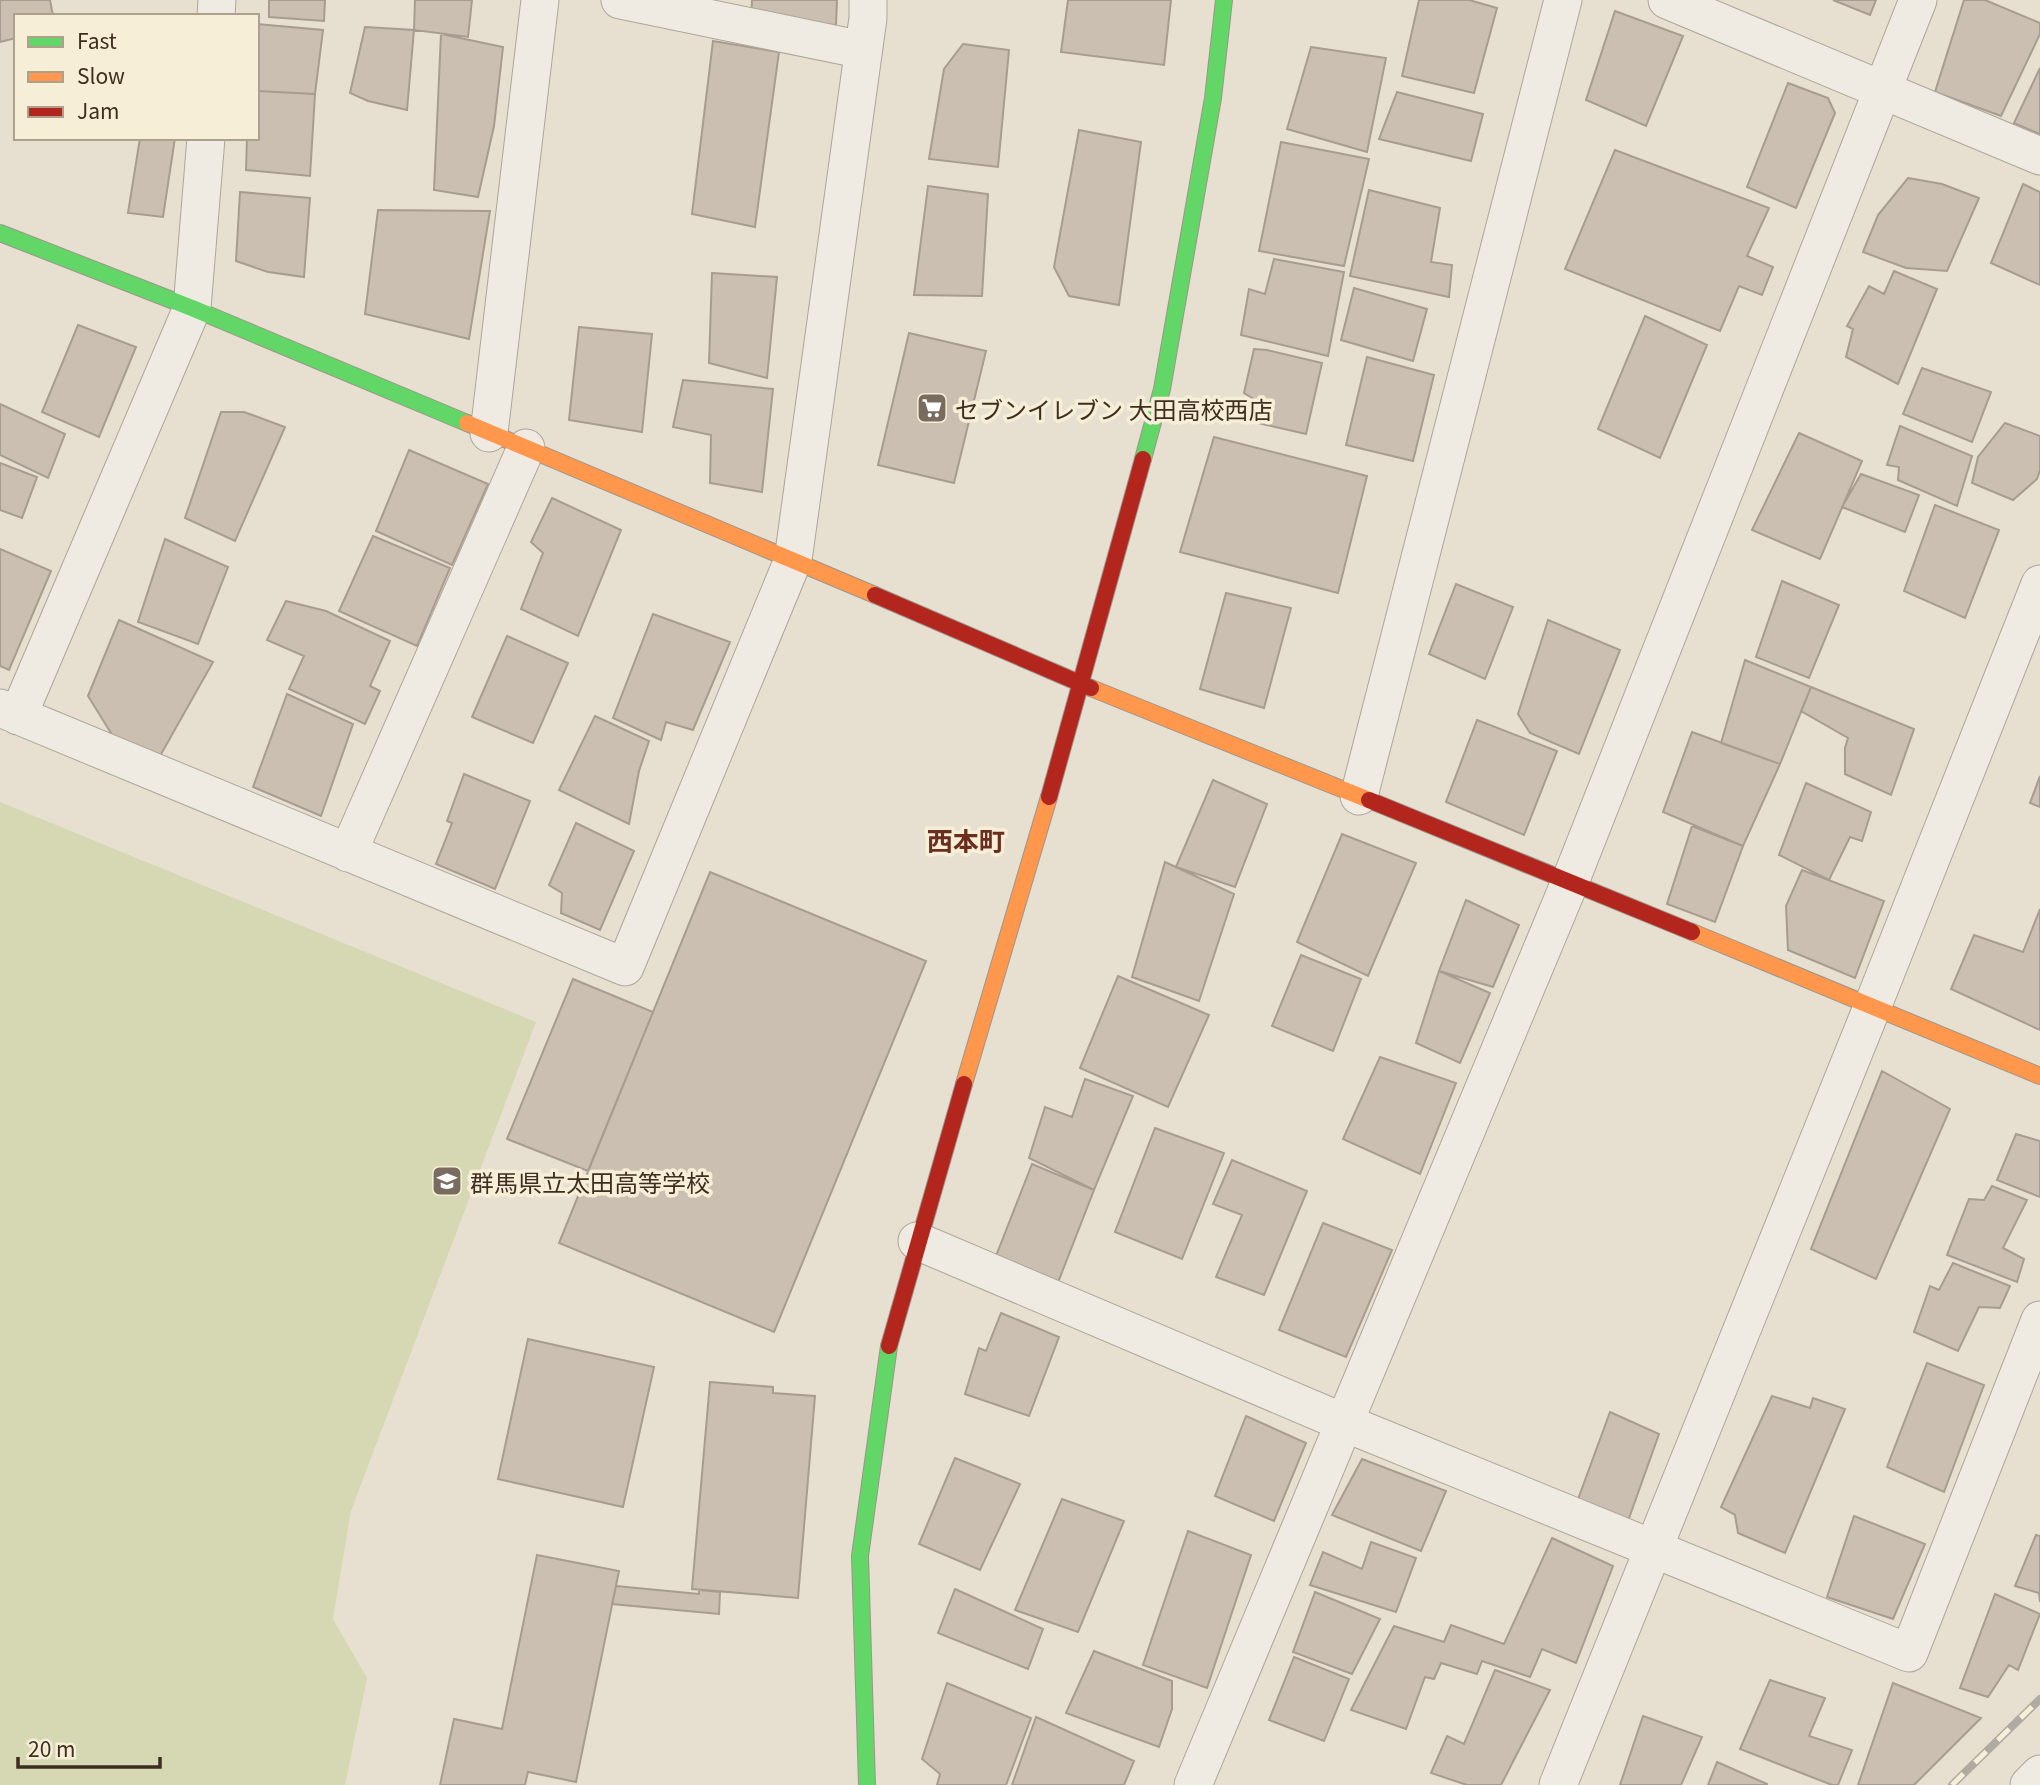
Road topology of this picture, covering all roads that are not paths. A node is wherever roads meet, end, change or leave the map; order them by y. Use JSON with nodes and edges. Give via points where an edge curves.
{"nodes":[{"id":1,"x":540,"y":0,"type":"edge"},
{"id":2,"x":620,"y":0,"type":"edge"},
{"id":3,"x":868,"y":0,"type":"edge"},
{"id":4,"x":1224,"y":0,"type":"edge"},
{"id":5,"x":1563,"y":0,"type":"edge"},
{"id":6,"x":1667,"y":0,"type":"edge"},
{"id":7,"x":1917,"y":0,"type":"edge"},
{"id":8,"x":863,"y":50,"type":"junction"},
{"id":9,"x":1881,"y":89,"type":"junction"},
{"id":10,"x":206,"y":140,"type":"edge"},
{"id":11,"x":2040,"y":156,"type":"edge"},
{"id":12,"x":0,"y":233,"type":"edge"},
{"id":13,"x":192,"y":308,"type":"junction"},
{"id":14,"x":489,"y":433,"type":"junction"},
{"id":15,"x":526,"y":448,"type":"junction"},
{"id":16,"x":793,"y":560,"type":"junction"},
{"id":17,"x":2040,"y":584,"type":"edge"},
{"id":18,"x":1082,"y":684,"type":"junction"},
{"id":19,"x":9,"y":712,"type":"edge"},
{"id":20,"x":1359,"y":796,"type":"junction"},
{"id":21,"x":348,"y":853,"type":"junction"},
{"id":22,"x":1570,"y":883,"type":"junction"},
{"id":23,"x":1873,"y":1005,"type":"junction"},
{"id":24,"x":2040,"y":1076,"type":"edge"},
{"id":25,"x":917,"y":1241,"type":"junction"},
{"id":26,"x":2040,"y":1320,"type":"edge"},
{"id":27,"x":1345,"y":1423,"type":"junction"},
{"id":28,"x":1654,"y":1550,"type":"junction"},
{"id":29,"x":2040,"y":1774,"type":"edge"},
{"id":30,"x":867,"y":1785,"type":"edge"},
{"id":31,"x":1193,"y":1785,"type":"edge"},
{"id":32,"x":1558,"y":1785,"type":"edge"},
{"id":33,"x":2029,"y":1785,"type":"edge"}],
"edges":[{"from":1,"to":14,"type":"street"},
{"from":2,"to":8,"type":"street"},
{"from":3,"to":8,"type":"street"},
{"from":4,"to":18,"type":"street","via":[[1213,98],[1162,389]]},
{"from":5,"to":20,"type":"street"},
{"from":6,"to":9,"type":"street"},
{"from":7,"to":9,"type":"street"},
{"from":8,"to":16,"type":"street"},
{"from":9,"to":11,"type":"street"},
{"from":9,"to":22,"type":"street"},
{"from":10,"to":13,"type":"street"},
{"from":12,"to":13,"type":"street"},
{"from":13,"to":14,"type":"street"},
{"from":13,"to":19,"type":"street"},
{"from":14,"to":15,"type":"street"},
{"from":15,"to":16,"type":"street"},
{"from":15,"to":21,"type":"street"},
{"from":16,"to":18,"type":"street"},
{"from":16,"to":21,"type":"street","via":[[625,967]]},
{"from":17,"to":23,"type":"street"},
{"from":18,"to":20,"type":"street"},
{"from":18,"to":25,"type":"street"},
{"from":19,"to":21,"type":"street"},
{"from":20,"to":22,"type":"street"},
{"from":22,"to":23,"type":"street"},
{"from":22,"to":27,"type":"street"},
{"from":23,"to":24,"type":"street"},
{"from":23,"to":28,"type":"street"},
{"from":25,"to":27,"type":"street"},
{"from":25,"to":30,"type":"street","via":[[890,1337],[860,1556]]},
{"from":26,"to":28,"type":"street","via":[[1909,1653]]},
{"from":27,"to":28,"type":"street"},
{"from":27,"to":31,"type":"street"},
{"from":28,"to":32,"type":"street"},
{"from":29,"to":33,"type":"street"}]}
